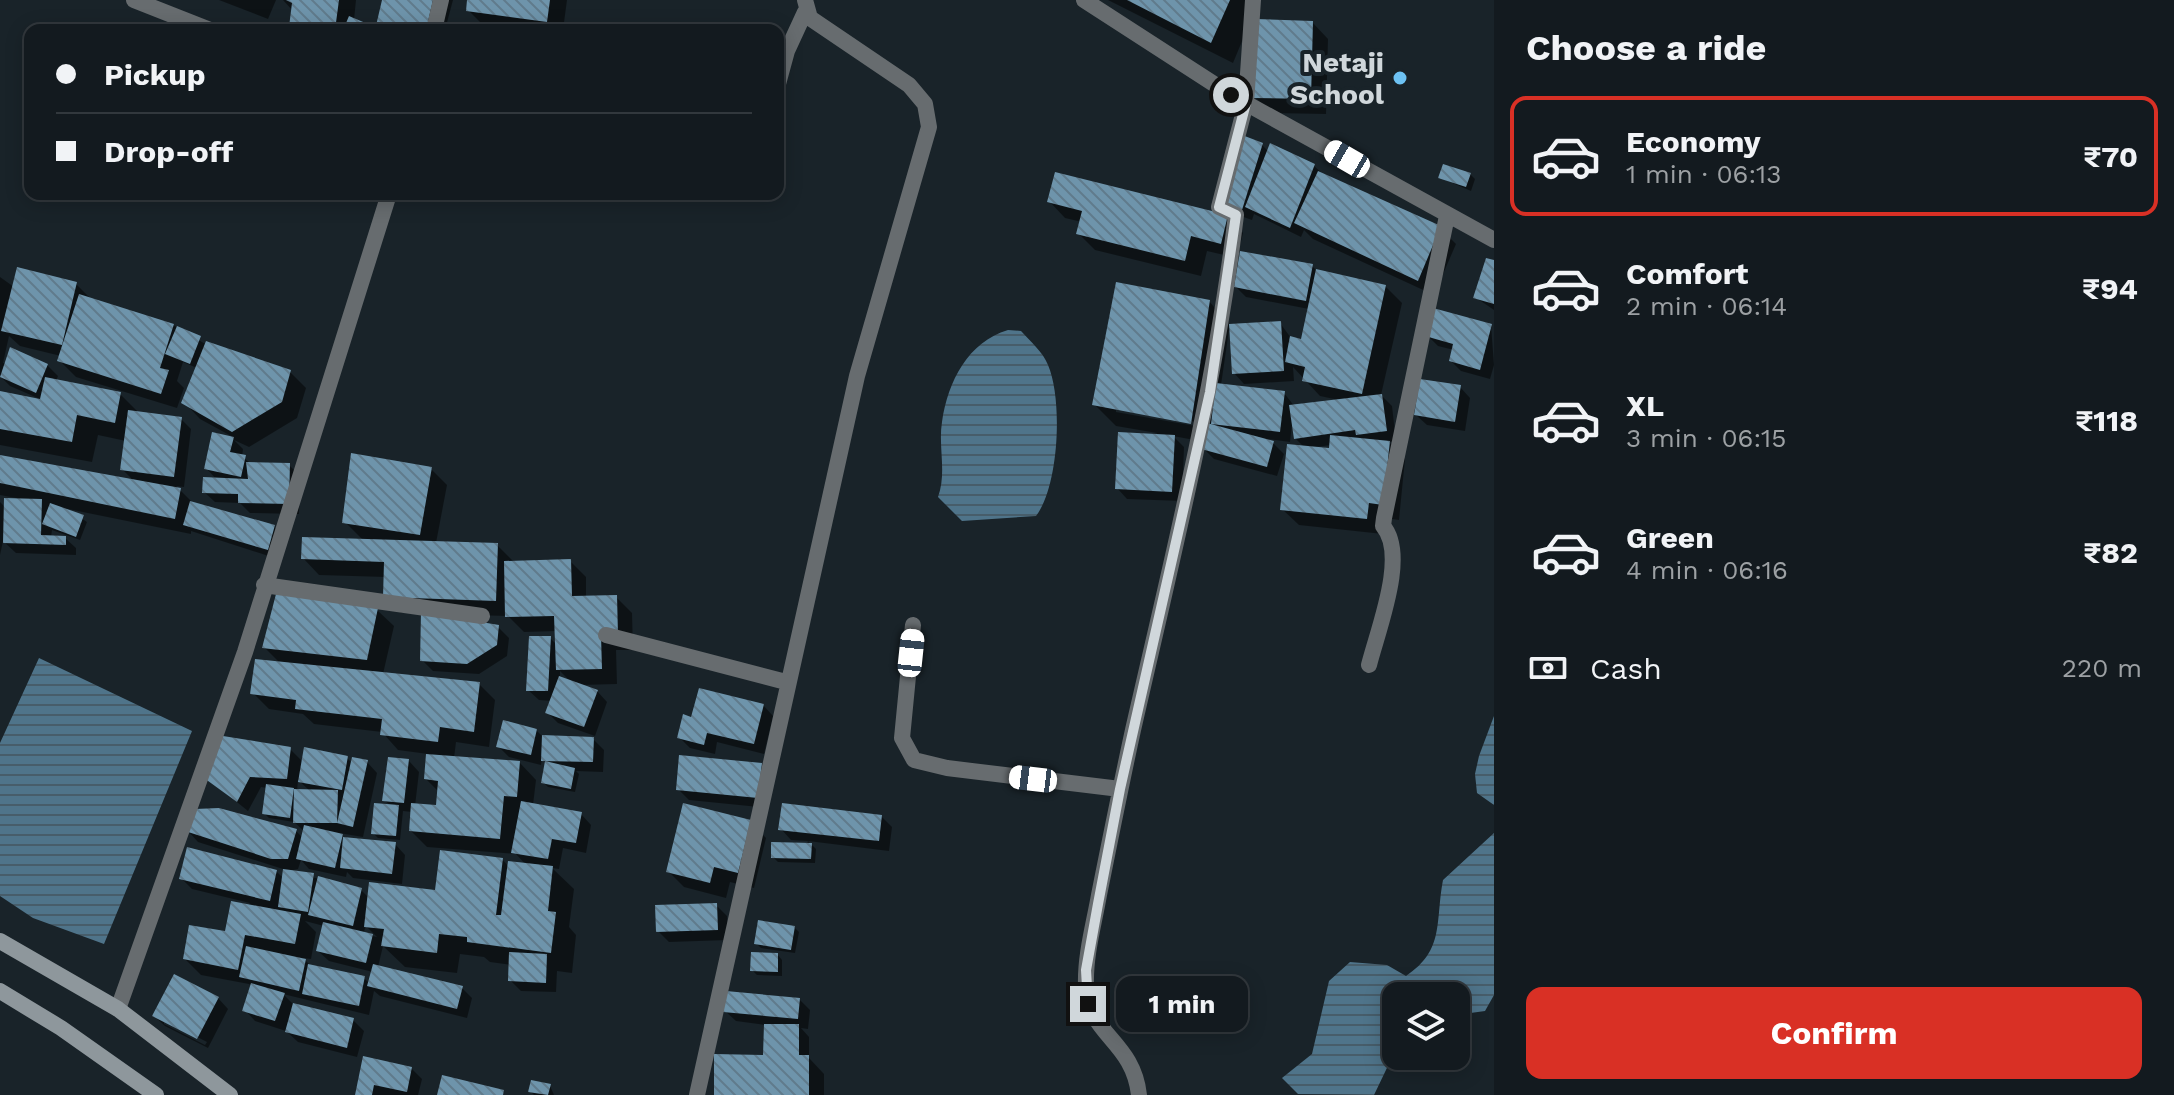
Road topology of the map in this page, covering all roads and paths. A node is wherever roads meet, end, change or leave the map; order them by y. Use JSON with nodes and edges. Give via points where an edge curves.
{"nodes":[{"id":1,"x":134,"y":0,"type":"edge"},
{"id":2,"x":441,"y":0,"type":"edge"},
{"id":3,"x":1084,"y":0,"type":"edge"},
{"id":4,"x":1253,"y":0,"type":"edge"},
{"id":5,"x":805,"y":6,"type":"edge"},
{"id":6,"x":195,"y":24,"type":"edge"},
{"id":7,"x":435,"y":24,"type":"edge"},
{"id":8,"x":784,"y":63,"type":"edge"},
{"id":9,"x":1246,"y":103,"type":"junction"},
{"id":10,"x":387,"y":200,"type":"edge"},
{"id":11,"x":1447,"y":216,"type":"junction"},
{"id":12,"x":1494,"y":240,"type":"edge"},
{"id":13,"x":264,"y":585,"type":"junction"},
{"id":14,"x":482,"y":616,"type":"dead end"},
{"id":15,"x":913,"y":625,"type":"dead end"},
{"id":16,"x":606,"y":635,"type":"dead end"},
{"id":17,"x":1369,"y":665,"type":"dead end"},
{"id":18,"x":786,"y":682,"type":"junction"},
{"id":19,"x":1120,"y":789,"type":"junction"},
{"id":20,"x":0,"y":941,"type":"edge"},
{"id":21,"x":0,"y":991,"type":"edge"},
{"id":22,"x":118,"y":1009,"type":"junction"},
{"id":23,"x":156,"y":1095,"type":"edge"},
{"id":24,"x":230,"y":1095,"type":"edge"},
{"id":25,"x":697,"y":1095,"type":"edge"},
{"id":26,"x":1139,"y":1095,"type":"edge"}],
"edges":[{"from":1,"to":6,"type":"street"},
{"from":2,"to":7,"type":"street"},
{"from":3,"to":9,"type":"street"},
{"from":4,"to":9,"type":"street"},
{"from":5,"to":8,"type":"street"},
{"from":5,"to":18,"type":"street","via":[[909,85],[925,104],[929,127],[857,376]]},
{"from":9,"to":11,"type":"street"},
{"from":9,"to":19,"type":"street","via":[[1219,207],[1236,215],[1210,392]]},
{"from":10,"to":13,"type":"street"},
{"from":11,"to":12,"type":"street"},
{"from":11,"to":17,"type":"street","via":[[1384,518],[1395,558]]},
{"from":13,"to":14,"type":"street"},
{"from":13,"to":22,"type":"street"},
{"from":15,"to":19,"type":"street","via":[[902,738],[914,760]]},
{"from":16,"to":18,"type":"street"},
{"from":18,"to":25,"type":"street","via":[[752,859]]},
{"from":19,"to":26,"type":"street","via":[[1086,988],[1094,1019],[1126,1053],[1137,1075]]},
{"from":20,"to":22,"type":"street"},
{"from":21,"to":23,"type":"street"},
{"from":22,"to":24,"type":"street"}]}
